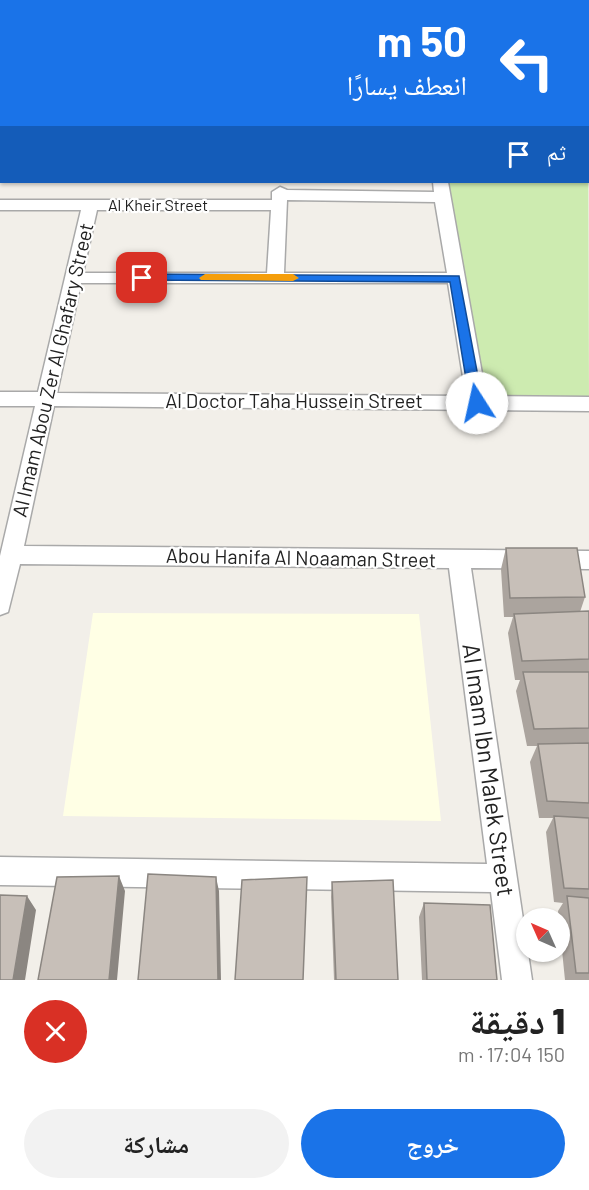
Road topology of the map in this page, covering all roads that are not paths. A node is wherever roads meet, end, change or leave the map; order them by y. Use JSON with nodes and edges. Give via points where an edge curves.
{"nodes":[{"id":1,"x":441,"y":189,"type":"edge"},
{"id":2,"x":280,"y":194,"type":"edge"},
{"id":3,"x":0,"y":205,"type":"edge"},
{"id":4,"x":90,"y":205,"type":"junction"},
{"id":5,"x":75,"y":278,"type":"junction"},
{"id":6,"x":275,"y":278,"type":"junction"},
{"id":7,"x":455,"y":278,"type":"junction"},
{"id":8,"x":0,"y":399,"type":"edge"},
{"id":9,"x":47,"y":399,"type":"junction"},
{"id":10,"x":477,"y":403,"type":"junction"},
{"id":11,"x":589,"y":404,"type":"edge"},
{"id":12,"x":12,"y":555,"type":"junction"},
{"id":13,"x":459,"y":559,"type":"junction"},
{"id":14,"x":589,"y":560,"type":"edge"},
{"id":15,"x":0,"y":605,"type":"edge"},
{"id":16,"x":0,"y":871,"type":"edge"},
{"id":17,"x":503,"y":879,"type":"junction"},
{"id":18,"x":518,"y":980,"type":"edge"}],
"edges":[{"from":1,"to":2,"type":"street","name":"Al Kheir Street"},
{"from":1,"to":7,"type":"street"},
{"from":2,"to":4,"type":"street","name":"Al Kheir Street"},
{"from":2,"to":6,"type":"street"},
{"from":3,"to":4,"type":"street","name":"Al Kheir Street"},
{"from":4,"to":5,"type":"street","name":"Al Imam Abou Zer Al Ghafary Street"},
{"from":5,"to":6,"type":"street"},
{"from":5,"to":9,"type":"street","name":"Al Imam Abou Zer Al Ghafary Street"},
{"from":6,"to":7,"type":"street"},
{"from":7,"to":10,"type":"street"},
{"from":8,"to":9,"type":"street","name":"Al Doctor Taha Hussein Street"},
{"from":9,"to":10,"type":"street","name":"Al Doctor Taha Hussein Street"},
{"from":9,"to":12,"type":"street","name":"Al Imam Abou Zer Al Ghafary Street"},
{"from":10,"to":11,"type":"street","name":"Al Doctor Taha Hussein Street"},
{"from":12,"to":13,"type":"street","name":"Abou Hanifa Al Noaaman Street"},
{"from":12,"to":15,"type":"street","name":"Al Imam Abou Zer Al Ghafary Street"},
{"from":13,"to":14,"type":"street","name":"Abou Hanifa Al Noaaman Street"},
{"from":13,"to":17,"type":"street","name":"Al Imam Ibn Malek Street"},
{"from":16,"to":17,"type":"street"},
{"from":17,"to":18,"type":"street","name":"Al Imam Ibn Malek Street"}]}
